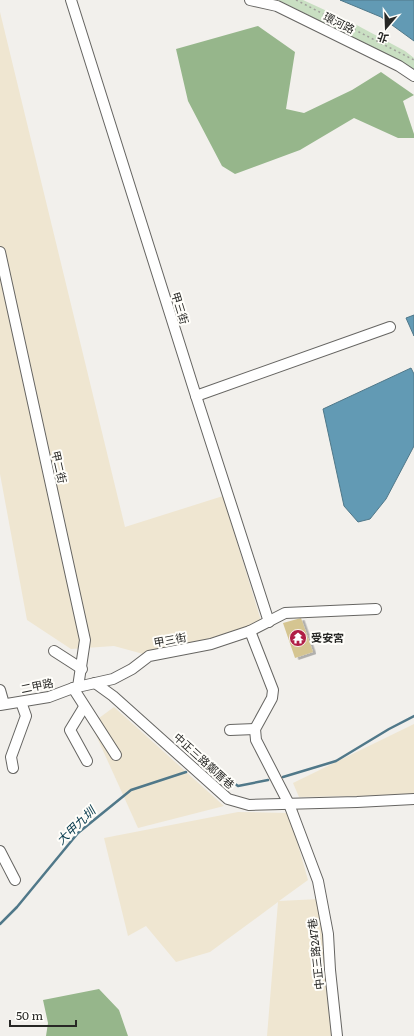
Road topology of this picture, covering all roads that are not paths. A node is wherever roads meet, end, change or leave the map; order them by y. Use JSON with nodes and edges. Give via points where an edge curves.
{"nodes":[{"id":1,"x":71,"y":0,"type":"edge"},
{"id":2,"x":250,"y":0,"type":"edge"},
{"id":3,"x":414,"y":76,"type":"edge"},
{"id":4,"x":0,"y":252,"type":"edge"},
{"id":5,"x":390,"y":328,"type":"dead end"},
{"id":6,"x":196,"y":396,"type":"junction"},
{"id":7,"x":376,"y":609,"type":"dead end"},
{"id":8,"x":269,"y":622,"type":"junction"},
{"id":9,"x":250,"y":632,"type":"junction"},
{"id":10,"x":54,"y":651,"type":"dead end"},
{"id":11,"x":82,"y":669,"type":"junction"},
{"id":12,"x":95,"y":683,"type":"junction"},
{"id":13,"x":76,"y":688,"type":"junction"},
{"id":14,"x":0,"y":690,"type":"edge"},
{"id":15,"x":21,"y":702,"type":"junction"},
{"id":16,"x":2,"y":704,"type":"edge"},
{"id":17,"x":84,"y":706,"type":"junction"},
{"id":18,"x":255,"y":729,"type":"junction"},
{"id":19,"x":230,"y":730,"type":"dead end"},
{"id":20,"x":116,"y":755,"type":"dead end"},
{"id":21,"x":87,"y":761,"type":"dead end"},
{"id":22,"x":13,"y":768,"type":"dead end"},
{"id":23,"x":414,"y":799,"type":"edge"},
{"id":24,"x":289,"y":804,"type":"junction"},
{"id":25,"x":0,"y":851,"type":"edge"},
{"id":26,"x":15,"y":880,"type":"dead end"},
{"id":27,"x":337,"y":1036,"type":"edge"}],
"edges":[{"from":1,"to":6,"type":"street","name":"甲三街"},
{"from":2,"to":3,"type":"street","name":"環河路","via":[[277,6],[399,66]]},
{"from":4,"to":11,"type":"street","name":"甲二街","via":[[85,640]]},
{"from":5,"to":6,"type":"street"},
{"from":6,"to":8,"type":"street","name":"甲三街"},
{"from":7,"to":8,"type":"street","name":"甲三街","via":[[285,613]]},
{"from":8,"to":9,"type":"street","name":"甲三街"},
{"from":9,"to":12,"type":"street","name":"甲三街","via":[[211,644],[149,656],[132,669]]},
{"from":9,"to":18,"type":"street","via":[[273,690],[272,698]]},
{"from":10,"to":11,"type":"street"},
{"from":11,"to":13,"type":"street","name":"甲二街"},
{"from":12,"to":13,"type":"street","name":"甲三街"},
{"from":12,"to":24,"type":"street","name":"中正三路鄭厝巷","via":[[113,696],[228,799],[249,805]]},
{"from":13,"to":15,"type":"street","name":"二甲路","via":[[49,698]]},
{"from":13,"to":17,"type":"street"},
{"from":14,"to":16,"type":"street"},
{"from":15,"to":16,"type":"street","name":"二甲路"},
{"from":15,"to":22,"type":"street","via":[[26,716],[11,757]]},
{"from":17,"to":20,"type":"street"},
{"from":17,"to":21,"type":"street","via":[[70,730]]},
{"from":18,"to":19,"type":"street"},
{"from":18,"to":24,"type":"street","name":"中正三路247巷","via":[[256,740]]},
{"from":23,"to":24,"type":"street","name":"中正三路鄭厝巷"},
{"from":24,"to":27,"type":"street","name":"中正三路247巷","via":[[318,881],[328,934]]},
{"from":25,"to":26,"type":"street"}]}
